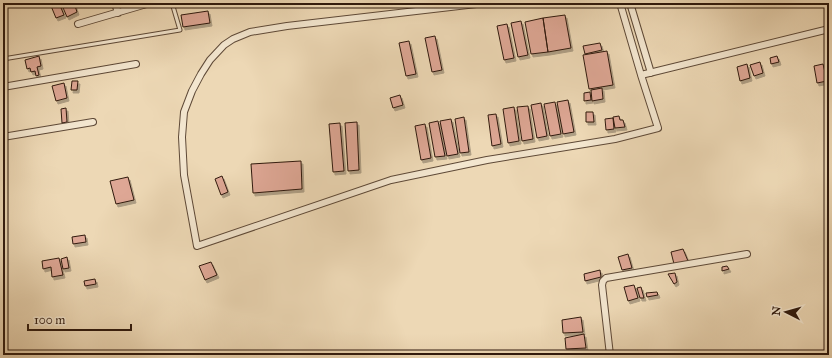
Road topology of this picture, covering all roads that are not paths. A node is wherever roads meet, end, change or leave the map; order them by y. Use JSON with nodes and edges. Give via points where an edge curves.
{"nodes":[{"id":1,"x":115,"y":3,"type":"edge"},
{"id":2,"x":150,"y":3,"type":"edge"},
{"id":3,"x":172,"y":3,"type":"edge"},
{"id":4,"x":485,"y":3,"type":"edge"},
{"id":5,"x":620,"y":3,"type":"edge"},
{"id":6,"x":630,"y":3,"type":"edge"},
{"id":7,"x":118,"y":12,"type":"junction"},
{"id":8,"x":78,"y":24,"type":"dead end"},
{"id":9,"x":829,"y":29,"type":"edge"},
{"id":10,"x":3,"y":59,"type":"edge"},
{"id":11,"x":136,"y":64,"type":"dead end"},
{"id":12,"x":651,"y":73,"type":"junction"},
{"id":13,"x":641,"y":75,"type":"junction"},
{"id":14,"x":3,"y":87,"type":"edge"},
{"id":15,"x":93,"y":122,"type":"dead end"},
{"id":16,"x":3,"y":137,"type":"edge"},
{"id":17,"x":747,"y":254,"type":"dead end"},
{"id":18,"x":610,"y":355,"type":"edge"}],
"edges":[{"from":1,"to":7,"type":"street"},
{"from":2,"to":7,"type":"street"},
{"from":3,"to":10,"type":"lane","via":[[180,30]]},
{"from":4,"to":13,"type":"street","via":[[287,26],[250,32],[224,45],[201,74],[184,112],[184,175],[197,246],[391,180],[487,160],[615,139],[658,128]]},
{"from":5,"to":13,"type":"street"},
{"from":6,"to":12,"type":"street"},
{"from":7,"to":8,"type":"street"},
{"from":9,"to":12,"type":"street"},
{"from":11,"to":14,"type":"street"},
{"from":12,"to":13,"type":"street"},
{"from":15,"to":16,"type":"street"},
{"from":17,"to":18,"type":"street","via":[[606,278],[602,285]]}]}
